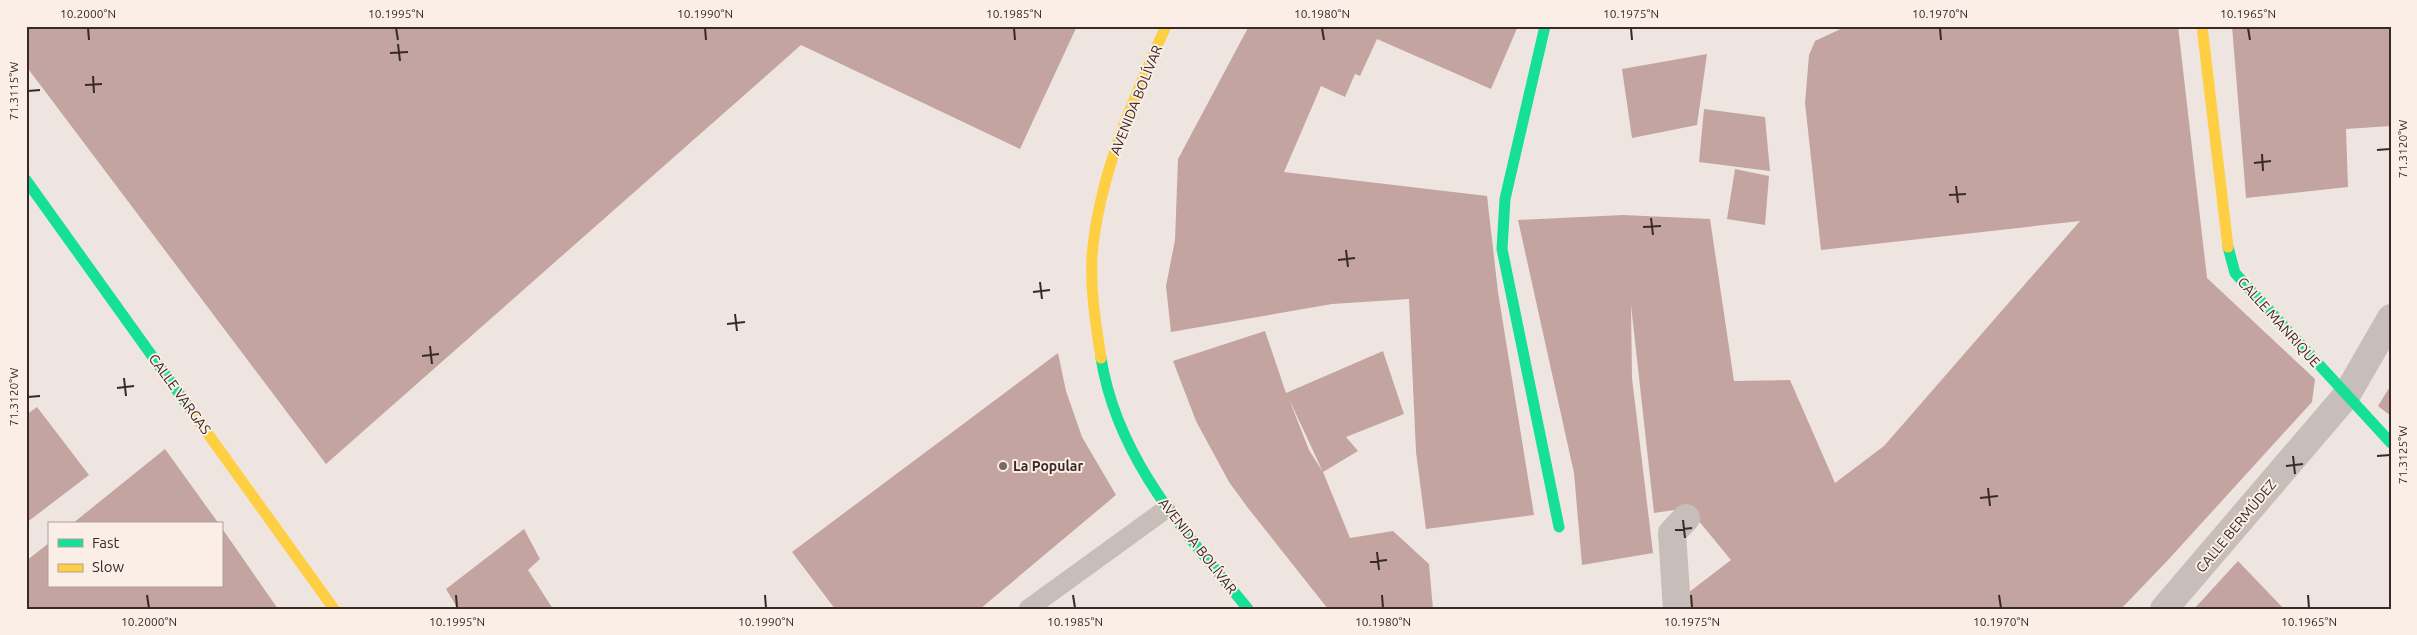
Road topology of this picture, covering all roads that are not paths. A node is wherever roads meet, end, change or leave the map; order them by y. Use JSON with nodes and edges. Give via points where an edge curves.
{"nodes":[{"id":1,"x":1166,"y":26,"type":"edge"},
{"id":2,"x":1544,"y":26,"type":"edge"},
{"id":3,"x":2202,"y":26,"type":"edge"},
{"id":4,"x":26,"y":180,"type":"edge"},
{"id":5,"x":2391,"y":318,"type":"edge"},
{"id":6,"x":2346,"y":396,"type":"junction"},
{"id":7,"x":2391,"y":443,"type":"edge"},
{"id":8,"x":1166,"y":510,"type":"junction"},
{"id":9,"x":1686,"y":518,"type":"dead end"},
{"id":10,"x":1559,"y":527,"type":"dead end"},
{"id":11,"x":334,"y":609,"type":"edge"},
{"id":12,"x":1028,"y":609,"type":"edge"},
{"id":13,"x":1248,"y":609,"type":"edge"},
{"id":14,"x":1677,"y":609,"type":"edge"},
{"id":15,"x":2164,"y":609,"type":"edge"}],
"edges":[{"from":1,"to":8,"type":"street","name":"AVENIDA BOLÍVAR","via":[[1127,114],[1109,167],[1096,222],[1092,258],[1094,314],[1105,384],[1119,427]]},
{"from":2,"to":10,"type":"street","via":[[1505,199],[1502,249]]},
{"from":3,"to":6,"type":"street","name":"CALLE MANRIQUE","via":[[2226,238],[2235,274]]},
{"from":4,"to":11,"type":"street","name":"CALLE VARGAS"},
{"from":5,"to":6,"type":"street","name":"CALLE BERMÚDEZ"},
{"from":6,"to":7,"type":"street","name":"CALLE MANRIQUE"},
{"from":6,"to":15,"type":"street","name":"CALLE BERMÚDEZ"},
{"from":8,"to":12,"type":"lane"},
{"from":8,"to":13,"type":"street","name":"AVENIDA BOLÍVAR"},
{"from":9,"to":14,"type":"street","via":[[1672,533]]}]}
